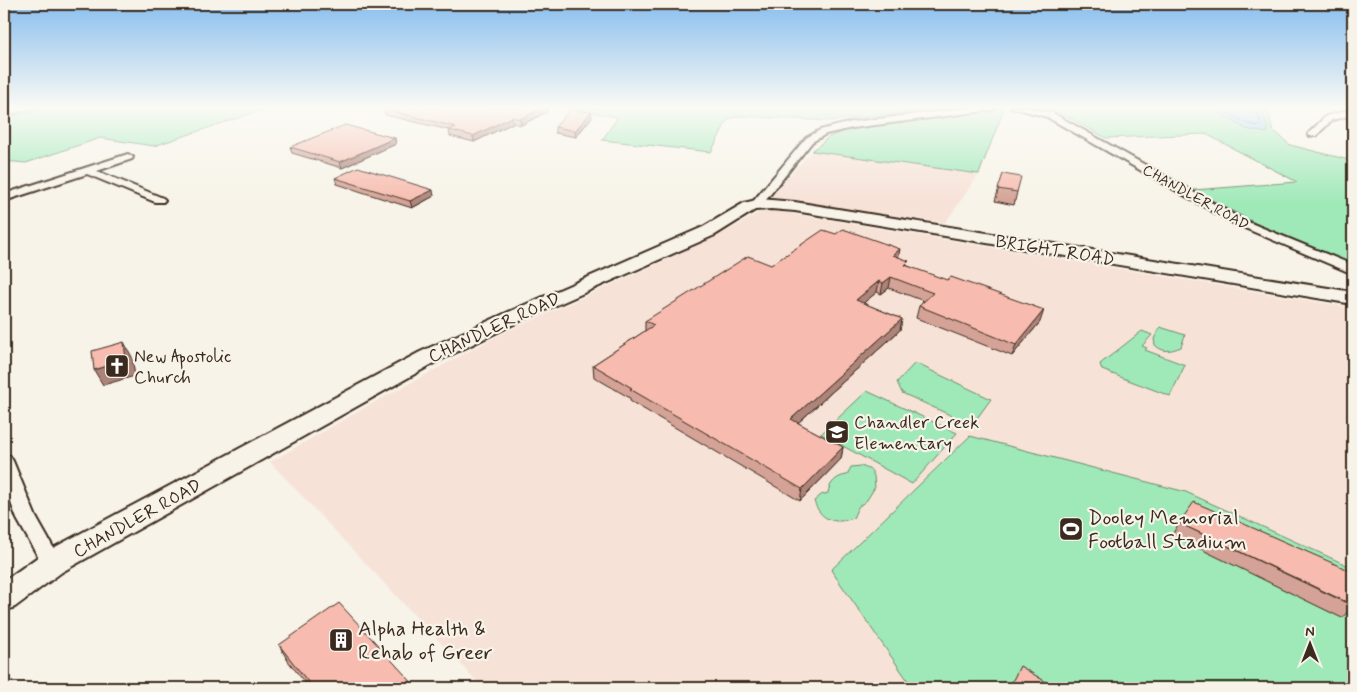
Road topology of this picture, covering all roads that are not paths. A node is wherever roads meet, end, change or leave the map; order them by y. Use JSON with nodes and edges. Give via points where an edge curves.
{"nodes":[{"id":1,"x":810,"y":139,"type":"edge"},
{"id":2,"x":1092,"y":139,"type":"edge"},
{"id":3,"x":128,"y":157,"type":"dead end"},
{"id":4,"x":87,"y":170,"type":"junction"},
{"id":5,"x":4,"y":198,"type":"edge"},
{"id":6,"x":159,"y":200,"type":"dead end"},
{"id":7,"x":757,"y":204,"type":"junction"},
{"id":8,"x":1353,"y":270,"type":"edge"},
{"id":9,"x":1353,"y":298,"type":"edge"},
{"id":10,"x":4,"y":461,"type":"edge"},
{"id":11,"x":52,"y":563,"type":"junction"},
{"id":12,"x":4,"y":598,"type":"edge"}],
"edges":[{"from":1,"to":7,"type":"street","name":"CHANDLER ROAD"},
{"from":2,"to":8,"type":"street","name":"CHANDLER ROAD","via":[[1222,214]]},
{"from":3,"to":4,"type":"street"},
{"from":4,"to":5,"type":"street"},
{"from":4,"to":6,"type":"street"},
{"from":7,"to":9,"type":"street","name":"BRIGHT ROAD","via":[[825,212]]},
{"from":7,"to":11,"type":"street","name":"CHANDLER ROAD","via":[[705,233],[428,357]]},
{"from":10,"to":11,"type":"street","via":[[27,519]]},
{"from":11,"to":12,"type":"street","name":"CHANDLER ROAD"}]}
